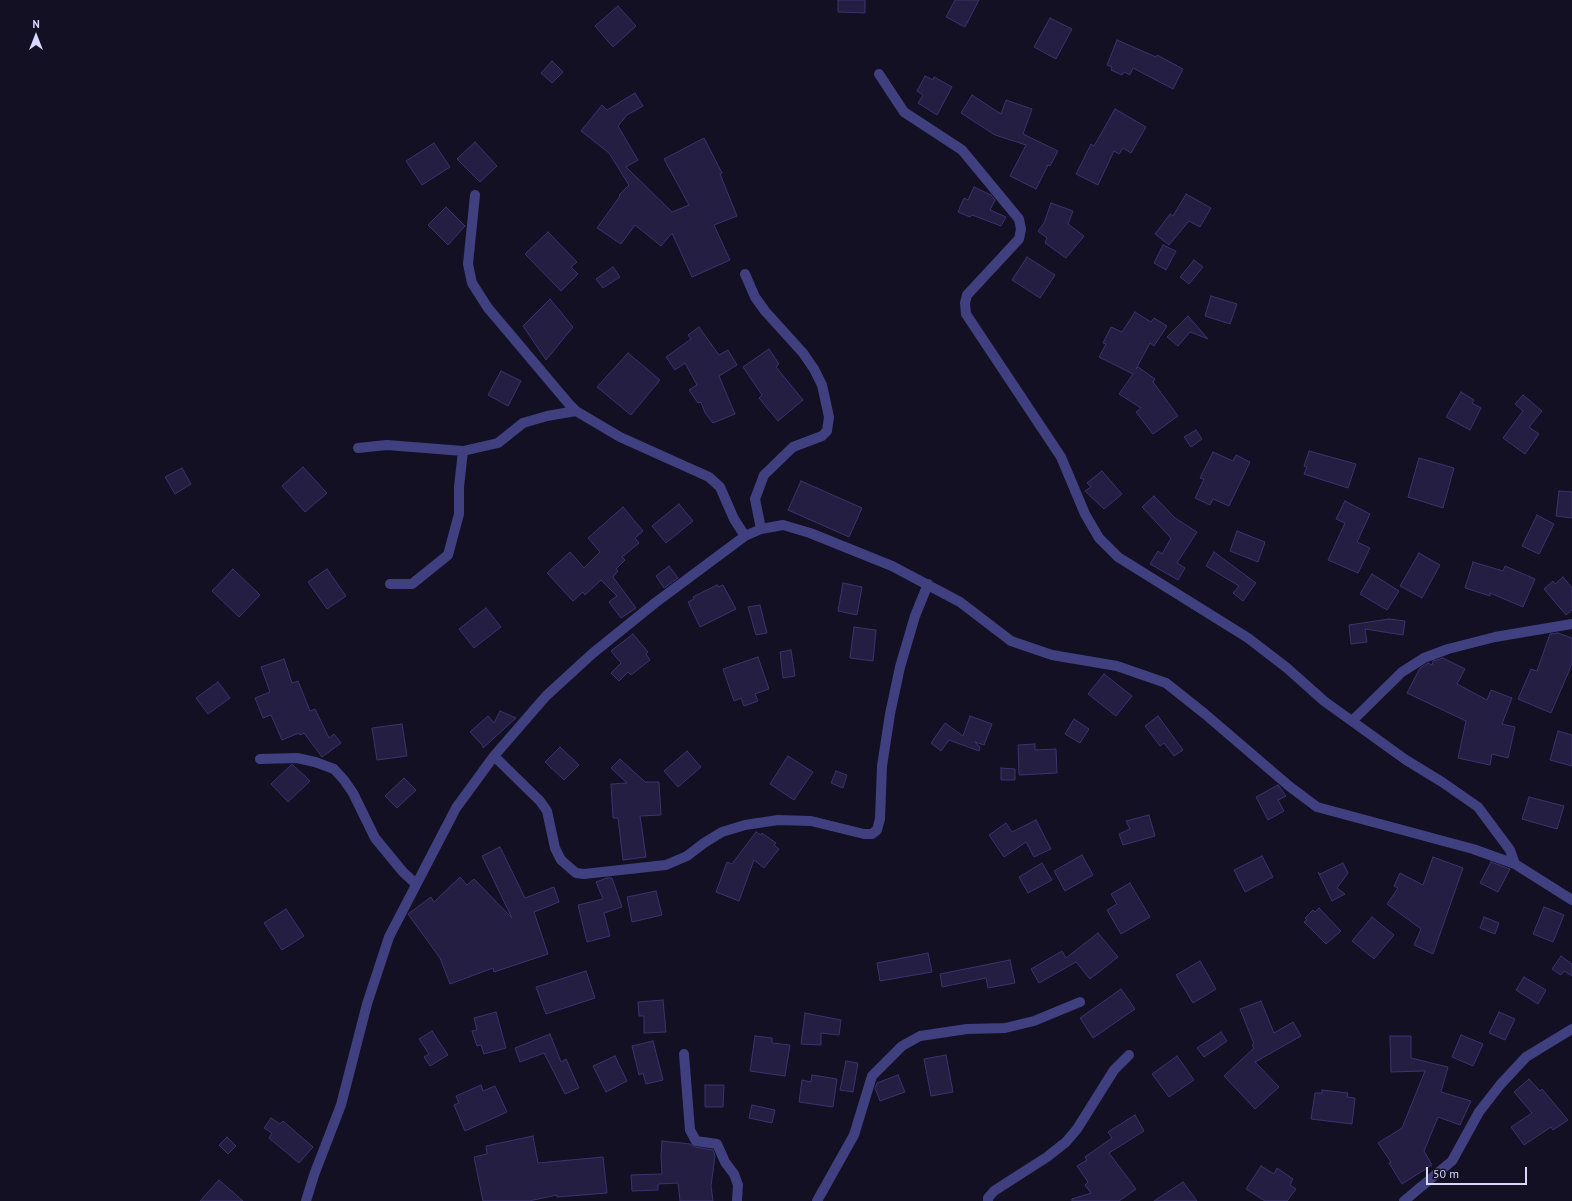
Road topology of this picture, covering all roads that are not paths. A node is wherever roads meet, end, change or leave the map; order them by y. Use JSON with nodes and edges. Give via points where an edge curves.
{"nodes":[{"id":1,"x":879,"y":74,"type":"dead end"},
{"id":2,"x":475,"y":195,"type":"dead end"},
{"id":3,"x":745,"y":274,"type":"dead end"},
{"id":4,"x":576,"y":410,"type":"junction"},
{"id":5,"x":358,"y":448,"type":"dead end"},
{"id":6,"x":463,"y":451,"type":"junction"},
{"id":7,"x":761,"y":529,"type":"junction"},
{"id":8,"x":745,"y":536,"type":"junction"},
{"id":9,"x":390,"y":584,"type":"dead end"},
{"id":10,"x":928,"y":584,"type":"junction"},
{"id":11,"x":1572,"y":624,"type":"edge"},
{"id":12,"x":1352,"y":721,"type":"junction"},
{"id":13,"x":494,"y":756,"type":"junction"},
{"id":14,"x":260,"y":759,"type":"dead end"},
{"id":15,"x":1515,"y":864,"type":"junction"},
{"id":16,"x":416,"y":884,"type":"junction"},
{"id":17,"x":1572,"y":900,"type":"edge"},
{"id":18,"x":1080,"y":1002,"type":"dead end"},
{"id":19,"x":1572,"y":1029,"type":"edge"},
{"id":20,"x":684,"y":1054,"type":"dead end"},
{"id":21,"x":1129,"y":1055,"type":"dead end"},
{"id":22,"x":306,"y":1201,"type":"edge"},
{"id":23,"x":737,"y":1201,"type":"edge"},
{"id":24,"x":817,"y":1201,"type":"edge"},
{"id":25,"x":988,"y":1201,"type":"edge"},
{"id":26,"x":1404,"y":1201,"type":"edge"}],
"edges":[{"from":1,"to":12,"type":"street","via":[[904,112],[962,150],[1019,219],[1019,239],[967,295],[966,314],[1061,457],[1085,514],[1100,538],[1118,557],[1248,638]]},
{"from":2,"to":4,"type":"street","via":[[468,264],[472,283],[488,308]]},
{"from":3,"to":7,"type":"street","via":[[755,297],[765,311],[814,369],[822,385],[829,417],[827,431],[822,436],[793,447],[764,475],[755,499]]},
{"from":4,"to":6,"type":"street","via":[[523,423],[498,444]]},
{"from":4,"to":8,"type":"street","via":[[620,436],[709,477],[720,487],[734,519]]},
{"from":5,"to":6,"type":"street","via":[[386,446]]},
{"from":6,"to":9,"type":"street","via":[[459,514],[448,556],[412,584]]},
{"from":7,"to":8,"type":"street"},
{"from":7,"to":10,"type":"street","via":[[783,525],[810,533],[892,566]]},
{"from":8,"to":13,"type":"street","via":[[593,653],[546,696]]},
{"from":10,"to":13,"type":"street","via":[[915,616],[898,673],[882,766],[880,819],[877,830],[872,834],[811,821],[778,820],[745,825],[722,832],[687,856],[666,865],[584,874],[576,872],[561,860],[555,848],[547,811]]},
{"from":10,"to":15,"type":"street","via":[[960,602],[1011,641],[1052,654],[1117,666],[1166,683],[1288,786],[1317,807],[1473,849]]},
{"from":11,"to":12,"type":"street","via":[[1495,637],[1424,658],[1402,672]]},
{"from":12,"to":15,"type":"street","via":[[1478,807],[1510,850]]},
{"from":13,"to":16,"type":"street","via":[[456,808]]},
{"from":14,"to":16,"type":"street","via":[[297,758],[334,770],[353,793],[375,838]]},
{"from":15,"to":17,"type":"street"},
{"from":16,"to":22,"type":"street","via":[[389,937],[366,1004],[340,1105]]},
{"from":18,"to":24,"type":"street","via":[[1034,1021],[1005,1028],[967,1029],[920,1036],[902,1046],[872,1076],[854,1135]]},
{"from":19,"to":26,"type":"street","via":[[1526,1057],[1479,1112],[1452,1161]]},
{"from":20,"to":23,"type":"street","via":[[690,1130],[696,1141],[717,1144],[738,1185]]},
{"from":21,"to":25,"type":"street","via":[[1114,1070],[1066,1142],[994,1191]]}]}
